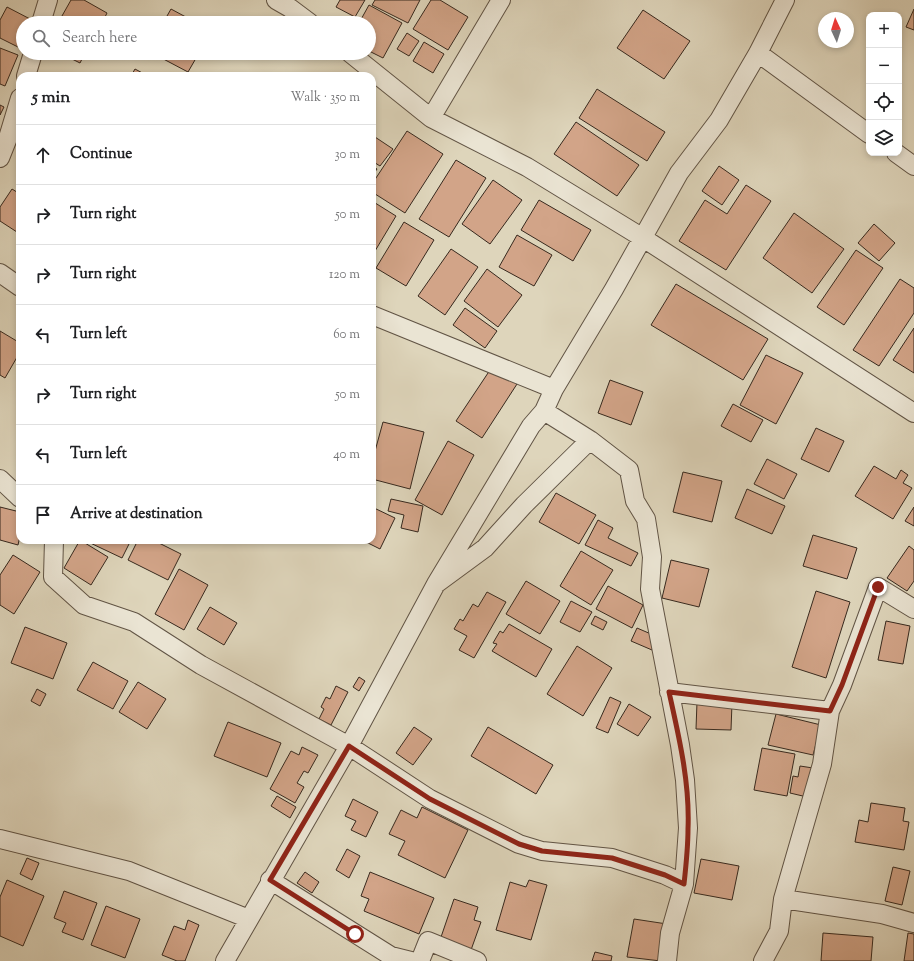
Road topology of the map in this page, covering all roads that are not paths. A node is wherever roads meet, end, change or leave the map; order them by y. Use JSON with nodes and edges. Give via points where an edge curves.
{"nodes":[{"id":1,"x":48,"y":0,"type":"edge"},
{"id":2,"x":276,"y":0,"type":"edge"},
{"id":3,"x":501,"y":0,"type":"edge"},
{"id":4,"x":785,"y":0,"type":"edge"},
{"id":5,"x":43,"y":16,"type":"edge"},
{"id":6,"x":301,"y":16,"type":"edge"},
{"id":7,"x":758,"y":53,"type":"junction"},
{"id":8,"x":31,"y":60,"type":"edge"},
{"id":9,"x":357,"y":60,"type":"edge"},
{"id":10,"x":27,"y":72,"type":"edge"},
{"id":11,"x":368,"y":72,"type":"edge"},
{"id":12,"x":377,"y":82,"type":"edge"},
{"id":13,"x":16,"y":111,"type":"edge"},
{"id":14,"x":431,"y":118,"type":"junction"},
{"id":15,"x":866,"y":132,"type":"edge"},
{"id":16,"x":900,"y":156,"type":"edge"},
{"id":17,"x":0,"y":158,"type":"edge"},
{"id":18,"x":914,"y":166,"type":"edge"},
{"id":19,"x":644,"y":238,"type":"junction"},
{"id":20,"x":0,"y":273,"type":"edge"},
{"id":21,"x":16,"y":284,"type":"edge"},
{"id":22,"x":376,"y":318,"type":"edge"},
{"id":23,"x":554,"y":388,"type":"junction"},
{"id":24,"x":544,"y":411,"type":"junction"},
{"id":25,"x":914,"y":413,"type":"edge"},
{"id":26,"x":590,"y":440,"type":"junction"},
{"id":27,"x":0,"y":479,"type":"edge"},
{"id":28,"x":16,"y":494,"type":"edge"},
{"id":29,"x":54,"y":544,"type":"edge"},
{"id":30,"x":436,"y":584,"type":"junction"},
{"id":31,"x":914,"y":609,"type":"edge"},
{"id":32,"x":669,"y":692,"type":"junction"},
{"id":33,"x":830,"y":711,"type":"junction"},
{"id":34,"x":349,"y":746,"type":"junction"},
{"id":35,"x":0,"y":839,"type":"edge"},
{"id":36,"x":270,"y":880,"type":"junction"},
{"id":37,"x":684,"y":884,"type":"junction"},
{"id":38,"x":784,"y":899,"type":"junction"},
{"id":39,"x":249,"y":919,"type":"junction"},
{"id":40,"x":914,"y":923,"type":"edge"},
{"id":41,"x":225,"y":961,"type":"edge"},
{"id":42,"x":411,"y":961,"type":"edge"},
{"id":43,"x":420,"y":961,"type":"edge"},
{"id":44,"x":477,"y":961,"type":"edge"},
{"id":45,"x":667,"y":961,"type":"edge"},
{"id":46,"x":763,"y":961,"type":"edge"}],
"edges":[{"from":1,"to":5,"type":"street"},
{"from":2,"to":6,"type":"street"},
{"from":3,"to":14,"type":"street"},
{"from":4,"to":7,"type":"street"},
{"from":7,"to":15,"type":"street"},
{"from":7,"to":19,"type":"street","via":[[719,120],[679,174]]},
{"from":8,"to":10,"type":"street"},
{"from":9,"to":11,"type":"street"},
{"from":12,"to":14,"type":"street"},
{"from":13,"to":17,"type":"street"},
{"from":14,"to":19,"type":"street","via":[[526,167]]},
{"from":16,"to":18,"type":"street"},
{"from":19,"to":23,"type":"street"},
{"from":19,"to":25,"type":"street"},
{"from":20,"to":21,"type":"street"},
{"from":22,"to":23,"type":"street"},
{"from":23,"to":24,"type":"street"},
{"from":24,"to":26,"type":"street"},
{"from":24,"to":30,"type":"street","via":[[531,426]]},
{"from":26,"to":30,"type":"street","via":[[524,505],[485,548]]},
{"from":26,"to":32,"type":"street","via":[[629,470],[634,502],[646,519],[652,557],[650,589]]},
{"from":27,"to":28,"type":"street"},
{"from":29,"to":34,"type":"street","via":[[53,578],[84,604],[134,622],[201,665]]},
{"from":30,"to":34,"type":"street"},
{"from":31,"to":33,"type":"street","via":[[878,587]]},
{"from":32,"to":33,"type":"street"},
{"from":32,"to":37,"type":"street","via":[[685,780],[688,828]]},
{"from":33,"to":38,"type":"street","via":[[822,764]]},
{"from":34,"to":36,"type":"street"},
{"from":34,"to":37,"type":"street","via":[[430,799],[519,844],[542,851],[612,858],[665,875]]},
{"from":35,"to":39,"type":"street","via":[[129,871]]},
{"from":36,"to":39,"type":"street"},
{"from":36,"to":42,"type":"street","via":[[391,956]]},
{"from":37,"to":45,"type":"street","via":[[670,933]]},
{"from":38,"to":40,"type":"street","via":[[882,914]]},
{"from":38,"to":46,"type":"street","via":[[779,931]]},
{"from":39,"to":41,"type":"street"},
{"from":43,"to":44,"type":"street","via":[[428,941]]}]}
